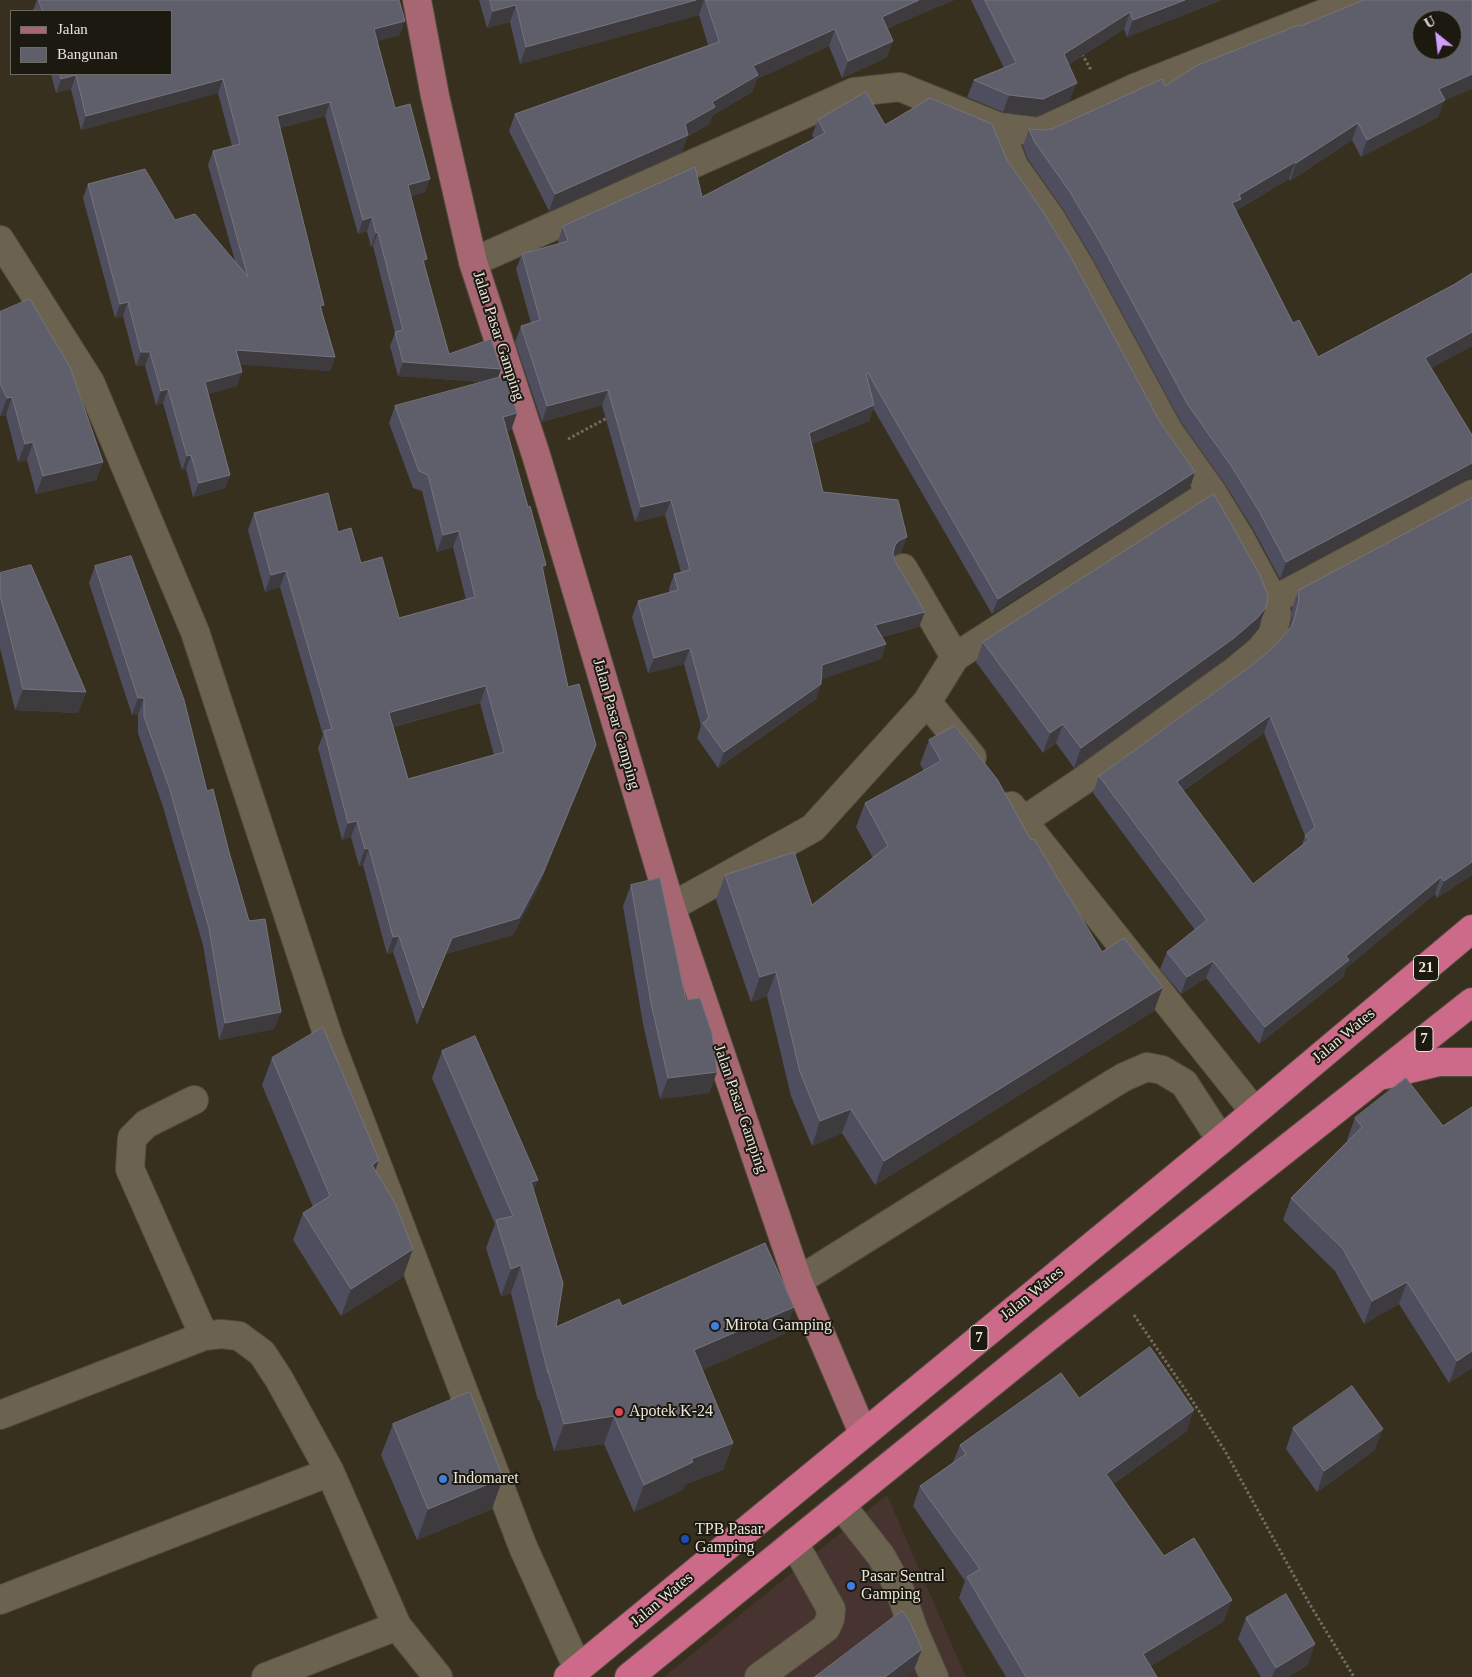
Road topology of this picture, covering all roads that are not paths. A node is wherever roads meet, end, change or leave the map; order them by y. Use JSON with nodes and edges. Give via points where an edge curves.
{"nodes":[{"id":1,"x":417,"y":0,"type":"edge"},
{"id":2,"x":1347,"y":2,"type":"edge"},
{"id":3,"x":999,"y":127,"type":"junction"},
{"id":4,"x":0,"y":240,"type":"edge"},
{"id":5,"x":473,"y":262,"type":"junction"},
{"id":6,"x":1212,"y":492,"type":"junction"},
{"id":7,"x":1472,"y":494,"type":"edge"},
{"id":8,"x":902,"y":568,"type":"edge"},
{"id":9,"x":1272,"y":601,"type":"junction"},
{"id":10,"x":955,"y":657,"type":"junction"},
{"id":11,"x":927,"y":702,"type":"junction"},
{"id":12,"x":1023,"y":821,"type":"junction"},
{"id":13,"x":671,"y":908,"type":"junction"},
{"id":14,"x":1469,"y":940,"type":"edge"},
{"id":15,"x":1390,"y":998,"type":"joint"},
{"id":16,"x":1472,"y":1002,"type":"edge"},
{"id":17,"x":1472,"y":1062,"type":"edge"},
{"id":18,"x":1377,"y":1077,"type":"junction"},
{"id":19,"x":194,"y":1100,"type":"dead end"},
{"id":20,"x":1254,"y":1111,"type":"junction"},
{"id":21,"x":1221,"y":1140,"type":"junction"},
{"id":22,"x":798,"y":1281,"type":"junction"},
{"id":23,"x":204,"y":1336,"type":"junction"},
{"id":24,"x":0,"y":1415,"type":"edge"},
{"id":25,"x":864,"y":1432,"type":"junction"},
{"id":26,"x":330,"y":1472,"type":"junction"},
{"id":27,"x":841,"y":1505,"type":"junction"},
{"id":28,"x":794,"y":1543,"type":"junction"},
{"id":29,"x":0,"y":1600,"type":"edge"},
{"id":30,"x":398,"y":1626,"type":"junction"},
{"id":31,"x":573,"y":1673,"type":"edge"},
{"id":32,"x":266,"y":1677,"type":"edge"},
{"id":33,"x":438,"y":1677,"type":"edge"},
{"id":34,"x":628,"y":1677,"type":"edge"},
{"id":35,"x":759,"y":1677,"type":"edge"},
{"id":36,"x":934,"y":1677,"type":"edge"}],
"edges":[{"from":1,"to":5,"type":"main road","name":"Jalan Pasar Gamping"},
{"from":2,"to":3,"type":"street","via":[[1137,87],[1039,132]]},
{"from":3,"to":5,"type":"street","via":[[900,87],[854,92]]},
{"from":3,"to":6,"type":"street","via":[[1014,166],[1081,269],[1168,430]]},
{"from":4,"to":31,"type":"street","via":[[90,382],[195,632],[329,1039]]},
{"from":5,"to":13,"type":"main road","name":"Jalan Pasar Gamping","via":[[536,455]]},
{"from":6,"to":9,"type":"street","via":[[1240,536]]},
{"from":6,"to":10,"type":"street"},
{"from":7,"to":9,"type":"street"},
{"from":8,"to":10,"type":"street"},
{"from":9,"to":12,"type":"street","via":[[1276,614],[1273,634],[1260,650]]},
{"from":10,"to":11,"type":"street"},
{"from":11,"to":12,"type":"street"},
{"from":11,"to":13,"type":"street","via":[[813,828]]},
{"from":12,"to":20,"type":"street"},
{"from":13,"to":22,"type":"main road","name":"Jalan Pasar Gamping"},
{"from":14,"to":15,"type":"highway","name":"Jalan Wates","number":"21"},
{"from":15,"to":20,"type":"highway","name":"Jalan Wates","number":"7"},
{"from":16,"to":18,"type":"highway","number":"7"},
{"from":17,"to":18,"type":"highway","number":"7","via":[[1439,1062]]},
{"from":18,"to":27,"type":"highway","number":"7"},
{"from":19,"to":23,"type":"street","via":[[146,1124],[132,1138],[130,1169]]},
{"from":20,"to":21,"type":"highway","name":"Jalan Wates","number":"7"},
{"from":21,"to":22,"type":"street","via":[[1184,1083],[1162,1070],[1147,1067],[1109,1086]]},
{"from":21,"to":25,"type":"highway","name":"Jalan Wates","number":"7"},
{"from":22,"to":25,"type":"main road","name":"Jalan Pasar Gamping"},
{"from":23,"to":24,"type":"street"},
{"from":23,"to":26,"type":"street","via":[[239,1336],[262,1353]]},
{"from":25,"to":31,"type":"highway","name":"Jalan Wates","number":"7"},
{"from":26,"to":29,"type":"street"},
{"from":26,"to":30,"type":"street"},
{"from":27,"to":28,"type":"highway","number":"7"},
{"from":27,"to":36,"type":"street","via":[[881,1556],[899,1588]]},
{"from":28,"to":34,"type":"highway","number":"7"},
{"from":28,"to":35,"type":"street","via":[[831,1609],[830,1619],[826,1628]]},
{"from":30,"to":32,"type":"street"},
{"from":30,"to":33,"type":"street"}]}
